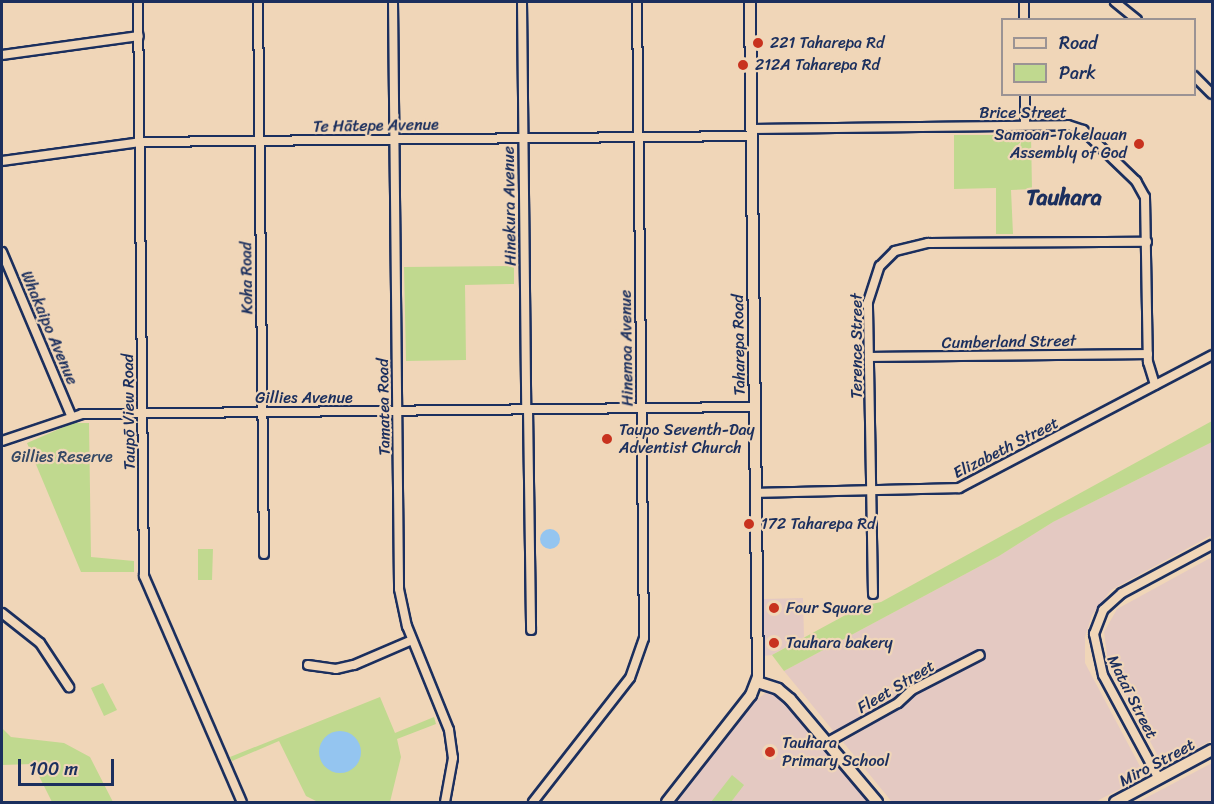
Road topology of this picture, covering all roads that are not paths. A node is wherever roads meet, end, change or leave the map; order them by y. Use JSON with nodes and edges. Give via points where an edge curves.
{"nodes":[{"id":1,"x":138,"y":2,"type":"edge"},
{"id":2,"x":258,"y":2,"type":"edge"},
{"id":3,"x":393,"y":2,"type":"edge"},
{"id":4,"x":522,"y":2,"type":"edge"},
{"id":5,"x":637,"y":2,"type":"edge"},
{"id":6,"x":750,"y":2,"type":"edge"},
{"id":7,"x":1024,"y":2,"type":"edge"},
{"id":8,"x":1115,"y":2,"type":"edge"},
{"id":9,"x":1024,"y":18,"type":"edge"},
{"id":10,"x":1135,"y":18,"type":"edge"},
{"id":11,"x":139,"y":36,"type":"junction"},
{"id":12,"x":2,"y":55,"type":"edge"},
{"id":13,"x":1196,"y":78,"type":"edge"},
{"id":14,"x":1212,"y":94,"type":"edge"},
{"id":15,"x":1025,"y":96,"type":"edge"},
{"id":16,"x":1025,"y":125,"type":"junction"},
{"id":17,"x":752,"y":132,"type":"junction"},
{"id":18,"x":639,"y":137,"type":"junction"},
{"id":19,"x":523,"y":138,"type":"junction"},
{"id":20,"x":394,"y":140,"type":"junction"},
{"id":21,"x":259,"y":141,"type":"junction"},
{"id":22,"x":140,"y":142,"type":"junction"},
{"id":23,"x":2,"y":161,"type":"edge"},
{"id":24,"x":1147,"y":242,"type":"junction"},
{"id":25,"x":2,"y":252,"type":"edge"},
{"id":26,"x":1148,"y":354,"type":"junction"},
{"id":27,"x":1212,"y":355,"type":"edge"},
{"id":28,"x":870,"y":357,"type":"junction"},
{"id":29,"x":1155,"y":385,"type":"junction"},
{"id":30,"x":755,"y":407,"type":"junction"},
{"id":31,"x":641,"y":408,"type":"junction"},
{"id":32,"x":527,"y":409,"type":"junction"},
{"id":33,"x":397,"y":411,"type":"junction"},
{"id":34,"x":262,"y":412,"type":"junction"},
{"id":35,"x":142,"y":413,"type":"junction"},
{"id":36,"x":71,"y":415,"type":"junction"},
{"id":37,"x":2,"y":441,"type":"edge"},
{"id":38,"x":872,"y":492,"type":"junction"},
{"id":39,"x":756,"y":494,"type":"junction"},
{"id":40,"x":1212,"y":545,"type":"edge"},
{"id":41,"x":264,"y":554,"type":"dead end"},
{"id":42,"x":873,"y":594,"type":"dead end"},
{"id":43,"x":2,"y":613,"type":"edge"},
{"id":44,"x":531,"y":630,"type":"dead end"},
{"id":45,"x":412,"y":640,"type":"junction"},
{"id":46,"x":980,"y":655,"type":"dead end"},
{"id":47,"x":308,"y":665,"type":"dead end"},
{"id":48,"x":757,"y":681,"type":"junction"},
{"id":49,"x":69,"y":687,"type":"dead end"},
{"id":50,"x":826,"y":743,"type":"junction"},
{"id":51,"x":1212,"y":750,"type":"edge"},
{"id":52,"x":1159,"y":779,"type":"junction"},
{"id":53,"x":242,"y":802,"type":"edge"},
{"id":54,"x":445,"y":802,"type":"edge"},
{"id":55,"x":532,"y":802,"type":"edge"},
{"id":56,"x":668,"y":802,"type":"edge"},
{"id":57,"x":877,"y":802,"type":"edge"},
{"id":58,"x":1115,"y":802,"type":"edge"}],
"edges":[{"from":1,"to":11,"type":"street","name":"Taupō View Road"},
{"from":2,"to":21,"type":"street","name":"Koha Road"},
{"from":3,"to":20,"type":"street","name":"Tamatea Road"},
{"from":4,"to":19,"type":"street","name":"Hinekura Avenue"},
{"from":5,"to":18,"type":"street","name":"Hinemoa Avenue"},
{"from":6,"to":17,"type":"street","name":"Taharepa Road"},
{"from":7,"to":9,"type":"street"},
{"from":8,"to":10,"type":"street"},
{"from":11,"to":12,"type":"street"},
{"from":11,"to":22,"type":"street","name":"Taupō View Road"},
{"from":13,"to":14,"type":"street"},
{"from":15,"to":16,"type":"street"},
{"from":16,"to":17,"type":"street","name":"Brice Street"},
{"from":16,"to":24,"type":"street","name":"Brice Street","via":[[1068,125],[1091,137],[1142,189]]},
{"from":17,"to":18,"type":"street","name":"Te Hātepe Avenue"},
{"from":17,"to":30,"type":"street","name":"Taharepa Road"},
{"from":18,"to":19,"type":"street","name":"Te Hātepe Avenue"},
{"from":18,"to":31,"type":"street","name":"Hinemoa Avenue"},
{"from":19,"to":20,"type":"street","name":"Te Hātepe Avenue"},
{"from":19,"to":32,"type":"street","name":"Hinekura Avenue"},
{"from":20,"to":21,"type":"street","name":"Te Hātepe Avenue"},
{"from":20,"to":33,"type":"street","name":"Tamatea Road"},
{"from":21,"to":22,"type":"street","name":"Te Hātepe Avenue"},
{"from":21,"to":34,"type":"street","name":"Koha Road"},
{"from":22,"to":23,"type":"street","name":"Te Hātepe Avenue"},
{"from":22,"to":35,"type":"street","name":"Taupō View Road"},
{"from":24,"to":26,"type":"street","name":"Brice Street"},
{"from":24,"to":28,"type":"street","name":"Terence Street","via":[[928,243],[904,247],[887,258],[871,282]]},
{"from":25,"to":36,"type":"street","name":"Whakaipo Avenue"},
{"from":26,"to":28,"type":"street","name":"Cumberland Street"},
{"from":26,"to":29,"type":"street","name":"Brice Street"},
{"from":27,"to":29,"type":"street","name":"Elizabeth Street"},
{"from":28,"to":38,"type":"street","name":"Terence Street"},
{"from":29,"to":38,"type":"street","name":"Elizabeth Street","via":[[959,488]]},
{"from":30,"to":31,"type":"street","name":"Gillies Avenue"},
{"from":30,"to":39,"type":"street","name":"Taharepa Road"},
{"from":31,"to":32,"type":"street","name":"Gillies Avenue"},
{"from":31,"to":55,"type":"street","name":"Hinemoa Avenue","via":[[644,628],[640,656],[626,684]]},
{"from":32,"to":33,"type":"street","name":"Gillies Avenue"},
{"from":32,"to":44,"type":"street","name":"Hinekura Avenue"},
{"from":33,"to":34,"type":"street","name":"Gillies Avenue"},
{"from":33,"to":45,"type":"street","name":"Tamatea Road","via":[[399,589]]},
{"from":34,"to":35,"type":"street","name":"Gillies Avenue"},
{"from":34,"to":41,"type":"street","name":"Koha Road"},
{"from":35,"to":36,"type":"street","name":"Gillies Avenue"},
{"from":35,"to":53,"type":"street","name":"Taupō View Road","via":[[145,583]]},
{"from":36,"to":37,"type":"street","name":"Gillies Avenue"},
{"from":38,"to":39,"type":"street","name":"Elizabeth Street"},
{"from":38,"to":42,"type":"street","name":"Terence Street"},
{"from":39,"to":48,"type":"street","name":"Taharepa Road"},
{"from":40,"to":52,"type":"street","name":"Mataī Street","via":[[1122,593],[1103,610],[1094,634],[1097,662]]},
{"from":43,"to":49,"type":"street","via":[[40,643]]},
{"from":45,"to":47,"type":"street","via":[[354,665],[336,669]]},
{"from":45,"to":54,"type":"street","name":"Tamatea Road","via":[[449,730],[453,758]]},
{"from":46,"to":50,"type":"street","name":"Fleet Street","via":[[912,690],[898,703]]},
{"from":48,"to":50,"type":"street","via":[[784,694]]},
{"from":48,"to":56,"type":"street","name":"Taharepa Road","via":[[751,696]]},
{"from":50,"to":57,"type":"street"},
{"from":51,"to":52,"type":"street","name":"Miro Street"},
{"from":52,"to":58,"type":"street","name":"Miro Street"}]}
